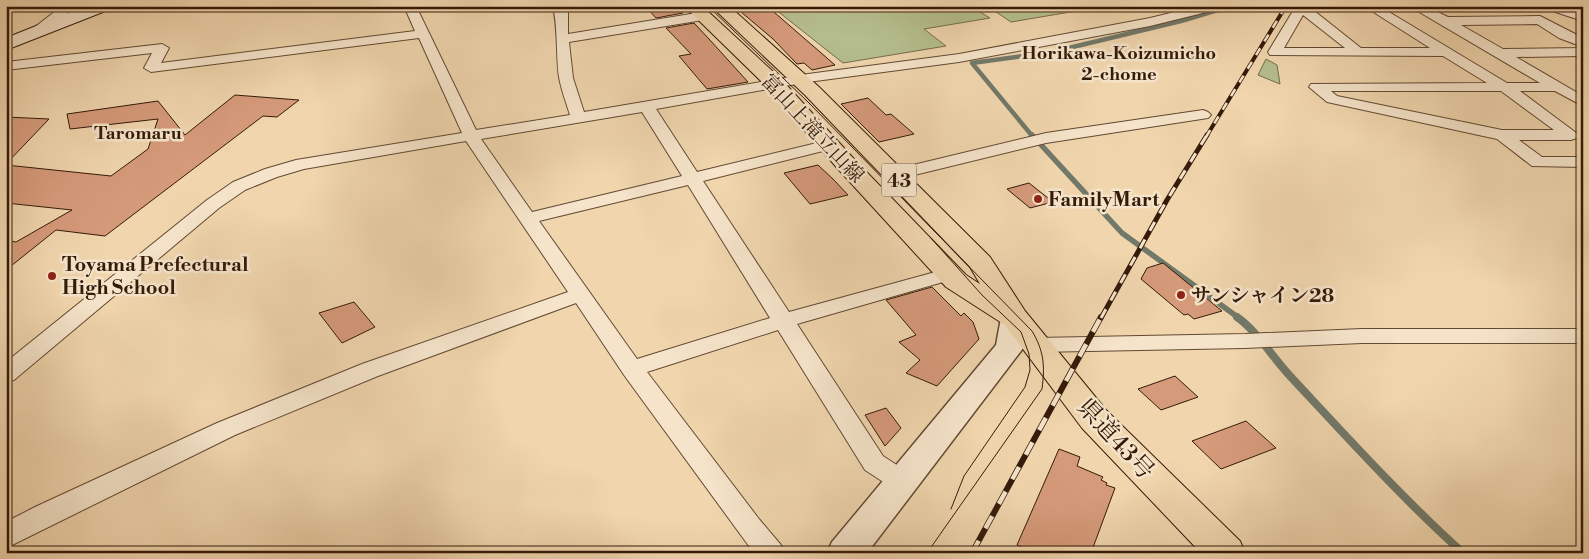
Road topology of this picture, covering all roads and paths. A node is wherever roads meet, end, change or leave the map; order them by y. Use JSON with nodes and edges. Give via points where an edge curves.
{"nodes":[{"id":1,"x":70,"y":6,"type":"edge"},
{"id":2,"x":102,"y":6,"type":"edge"},
{"id":3,"x":410,"y":6,"type":"edge"},
{"id":4,"x":558,"y":6,"type":"edge"},
{"id":5,"x":1215,"y":6,"type":"edge"},
{"id":6,"x":1370,"y":6,"type":"edge"},
{"id":7,"x":1416,"y":6,"type":"edge"},
{"id":8,"x":1550,"y":6,"type":"edge"},
{"id":9,"x":1302,"y":7,"type":"edge"},
{"id":10,"x":705,"y":9,"type":"edge"},
{"id":11,"x":1188,"y":9,"type":"edge"},
{"id":12,"x":1583,"y":17,"type":"edge"},
{"id":13,"x":1446,"y":21,"type":"junction"},
{"id":14,"x":40,"y":30,"type":"junction"},
{"id":15,"x":422,"y":34,"type":"junction"},
{"id":16,"x":562,"y":39,"type":"junction"},
{"id":17,"x":1583,"y":43,"type":"edge"},
{"id":18,"x":6,"y":45,"type":"edge"},
{"id":19,"x":1358,"y":52,"type":"junction"},
{"id":20,"x":1447,"y":52,"type":"junction"},
{"id":21,"x":1583,"y":52,"type":"edge"},
{"id":22,"x":1500,"y":53,"type":"junction"},
{"id":23,"x":6,"y":66,"type":"edge"},
{"id":24,"x":799,"y":79,"type":"junction"},
{"id":25,"x":775,"y":84,"type":"junction"},
{"id":26,"x":1504,"y":87,"type":"junction"},
{"id":27,"x":1558,"y":87,"type":"junction"},
{"id":28,"x":1583,"y":102,"type":"edge"},
{"id":29,"x":647,"y":107,"type":"junction"},
{"id":30,"x":1203,"y":115,"type":"dead end"},
{"id":31,"x":578,"y":117,"type":"junction"},
{"id":32,"x":471,"y":135,"type":"junction"},
{"id":33,"x":1502,"y":135,"type":"junction"},
{"id":34,"x":829,"y":145,"type":"junction"},
{"id":35,"x":1583,"y":162,"type":"edge"},
{"id":36,"x":894,"y":174,"type":"junction"},
{"id":37,"x":692,"y":178,"type":"junction"},
{"id":38,"x":529,"y":218,"type":"junction"},
{"id":39,"x":950,"y":274,"type":"junction"},
{"id":40,"x":581,"y":294,"type":"junction"},
{"id":41,"x":1015,"y":318,"type":"junction"},
{"id":42,"x":783,"y":321,"type":"junction"},
{"id":43,"x":1583,"y":336,"type":"edge"},
{"id":44,"x":1036,"y":345,"type":"junction"},
{"id":45,"x":632,"y":369,"type":"junction"},
{"id":46,"x":6,"y":374,"type":"edge"},
{"id":47,"x":903,"y":482,"type":"junction"},
{"id":48,"x":6,"y":536,"type":"edge"},
{"id":49,"x":771,"y":553,"type":"edge"},
{"id":50,"x":846,"y":553,"type":"edge"},
{"id":51,"x":1226,"y":553,"type":"edge"}],
"edges":[{"from":1,"to":14,"type":"street"},
{"from":2,"to":14,"type":"main road"},
{"from":3,"to":15,"type":"street"},
{"from":4,"to":16,"type":"street","via":[[562,12]]},
{"from":5,"to":11,"type":"street"},
{"from":6,"to":20,"type":"street"},
{"from":7,"to":13,"type":"street"},
{"from":8,"to":12,"type":"street"},
{"from":9,"to":19,"type":"street"},
{"from":9,"to":19,"type":"street","via":[[1275,52]]},
{"from":10,"to":16,"type":"street"},
{"from":10,"to":24,"type":"main road","name":"富山上滝立山線","number":"43"},
{"from":10,"to":25,"type":"main road","name":"富山上滝立山線","number":"43"},
{"from":11,"to":24,"type":"street","via":[[959,58]]},
{"from":13,"to":17,"type":"street","via":[[1540,20]]},
{"from":13,"to":22,"type":"street"},
{"from":14,"to":18,"type":"main road"},
{"from":15,"to":23,"type":"street","via":[[151,68],[162,48]]},
{"from":15,"to":32,"type":"street"},
{"from":16,"to":31,"type":"street","via":[[566,78]]},
{"from":19,"to":20,"type":"street"},
{"from":20,"to":26,"type":"street"},
{"from":21,"to":22,"type":"street"},
{"from":22,"to":27,"type":"street"},
{"from":24,"to":25,"type":"street"},
{"from":24,"to":36,"type":"main road","name":"富山上滝立山線","number":"43"},
{"from":25,"to":29,"type":"street"},
{"from":25,"to":34,"type":"main road","name":"富山上滝立山線","number":"43"},
{"from":26,"to":27,"type":"street"},
{"from":26,"to":33,"type":"street","via":[[1572,135]]},
{"from":26,"to":33,"type":"street","via":[[1316,87],[1332,99]]},
{"from":27,"to":28,"type":"street"},
{"from":29,"to":31,"type":"street"},
{"from":29,"to":37,"type":"street"},
{"from":30,"to":36,"type":"street","via":[[1046,138]]},
{"from":31,"to":32,"type":"street"},
{"from":32,"to":38,"type":"street"},
{"from":32,"to":46,"type":"street","via":[[302,164],[239,186]]},
{"from":33,"to":35,"type":"street","via":[[1538,162]]},
{"from":34,"to":37,"type":"street"},
{"from":34,"to":39,"type":"main road","name":"富山上滝立山線","number":"43"},
{"from":36,"to":41,"type":"main road","name":"富山上滝立山線","number":"43","via":[[981,263]]},
{"from":37,"to":38,"type":"street"},
{"from":37,"to":42,"type":"street"},
{"from":38,"to":40,"type":"street"},
{"from":39,"to":41,"type":"main road","name":"富山上滝立山線","number":"43"},
{"from":39,"to":42,"type":"street"},
{"from":40,"to":45,"type":"street"},
{"from":40,"to":48,"type":"street","via":[[370,370],[226,429]]},
{"from":41,"to":44,"type":"main road","name":"県道43号","number":"43"},
{"from":41,"to":47,"type":"street","via":[[1010,347]]},
{"from":42,"to":45,"type":"street"},
{"from":42,"to":47,"type":"street","via":[[874,463]]},
{"from":43,"to":44,"type":"street","via":[[1362,336]]},
{"from":44,"to":51,"type":"main road","name":"県道43号","number":"43","via":[[1094,419]]},
{"from":45,"to":49,"type":"street"},
{"from":47,"to":50,"type":"street"}]}
